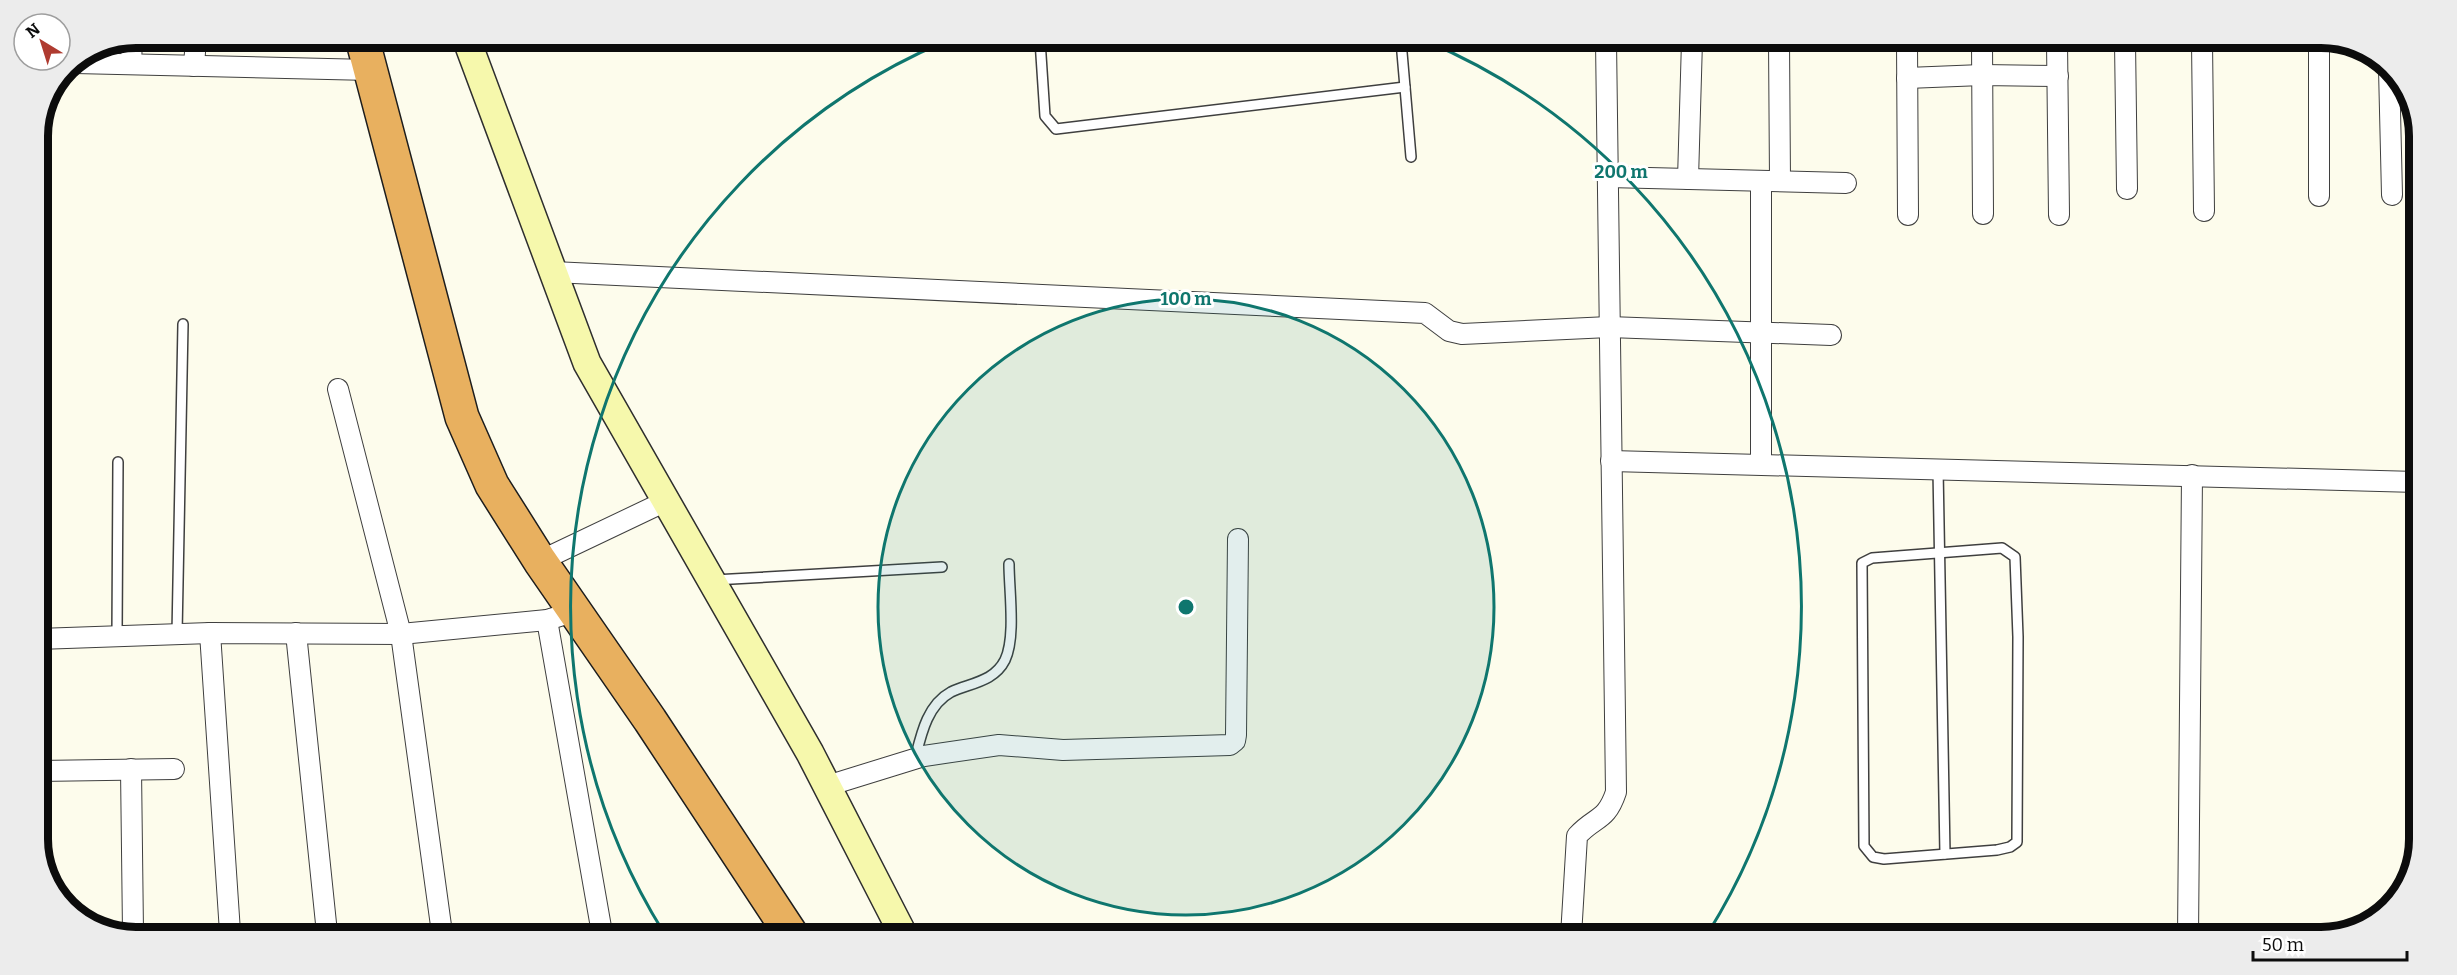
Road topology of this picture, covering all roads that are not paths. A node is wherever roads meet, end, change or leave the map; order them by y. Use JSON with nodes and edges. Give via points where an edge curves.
{"nodes":[{"id":1,"x":195,"y":48,"type":"edge"},
{"id":2,"x":364,"y":48,"type":"edge"},
{"id":3,"x":470,"y":48,"type":"edge"},
{"id":4,"x":1040,"y":48,"type":"edge"},
{"id":5,"x":1402,"y":48,"type":"edge"},
{"id":6,"x":1606,"y":48,"type":"edge"},
{"id":7,"x":1692,"y":48,"type":"edge"},
{"id":8,"x":1779,"y":48,"type":"edge"},
{"id":9,"x":1907,"y":48,"type":"edge"},
{"id":10,"x":1982,"y":48,"type":"edge"},
{"id":11,"x":2057,"y":48,"type":"edge"},
{"id":12,"x":2125,"y":48,"type":"edge"},
{"id":13,"x":2202,"y":48,"type":"edge"},
{"id":14,"x":2319,"y":48,"type":"edge"},
{"id":15,"x":132,"y":49,"type":"edge"},
{"id":16,"x":87,"y":63,"type":"edge"},
{"id":17,"x":131,"y":64,"type":"junction"},
{"id":18,"x":194,"y":66,"type":"junction"},
{"id":19,"x":370,"y":70,"type":"junction"},
{"id":20,"x":1982,"y":75,"type":"junction"},
{"id":21,"x":2058,"y":76,"type":"junction"},
{"id":22,"x":1907,"y":78,"type":"junction"},
{"id":23,"x":2389,"y":80,"type":"edge"},
{"id":24,"x":1405,"y":87,"type":"junction"},
{"id":25,"x":1411,"y":157,"type":"dead end"},
{"id":26,"x":1608,"y":177,"type":"junction"},
{"id":27,"x":1688,"y":179,"type":"junction"},
{"id":28,"x":1770,"y":181,"type":"junction"},
{"id":29,"x":1846,"y":183,"type":"dead end"},
{"id":30,"x":2127,"y":189,"type":"dead end"},
{"id":31,"x":2392,"y":195,"type":"dead end"},
{"id":32,"x":2319,"y":196,"type":"dead end"},
{"id":33,"x":2204,"y":211,"type":"dead end"},
{"id":34,"x":1983,"y":214,"type":"dead end"},
{"id":35,"x":1908,"y":215,"type":"dead end"},
{"id":36,"x":2059,"y":215,"type":"dead end"},
{"id":37,"x":553,"y":273,"type":"junction"},
{"id":38,"x":183,"y":324,"type":"dead end"},
{"id":39,"x":1609,"y":327,"type":"junction"},
{"id":40,"x":1763,"y":332,"type":"junction"},
{"id":41,"x":1831,"y":335,"type":"dead end"},
{"id":42,"x":338,"y":389,"type":"dead end"},
{"id":43,"x":1611,"y":461,"type":"junction"},
{"id":44,"x":118,"y":462,"type":"dead end"},
{"id":45,"x":1761,"y":464,"type":"junction"},
{"id":46,"x":1938,"y":469,"type":"junction"},
{"id":47,"x":2192,"y":475,"type":"junction"},
{"id":48,"x":2409,"y":482,"type":"edge"},
{"id":49,"x":666,"y":501,"type":"junction"},
{"id":50,"x":1238,"y":539,"type":"dead end"},
{"id":51,"x":1941,"y":551,"type":"junction"},
{"id":52,"x":540,"y":561,"type":"junction"},
{"id":53,"x":1009,"y":564,"type":"dead end"},
{"id":54,"x":942,"y":567,"type":"dead end"},
{"id":55,"x":711,"y":580,"type":"junction"},
{"id":56,"x":561,"y":616,"type":"junction"},
{"id":57,"x":210,"y":633,"type":"junction"},
{"id":58,"x":296,"y":633,"type":"junction"},
{"id":59,"x":177,"y":634,"type":"junction"},
{"id":60,"x":401,"y":634,"type":"junction"},
{"id":61,"x":117,"y":636,"type":"junction"},
{"id":62,"x":48,"y":639,"type":"edge"},
{"id":63,"x":915,"y":759,"type":"junction"},
{"id":64,"x":174,"y":769,"type":"dead end"},
{"id":65,"x":131,"y":770,"type":"junction"},
{"id":66,"x":48,"y":771,"type":"edge"},
{"id":67,"x":827,"y":786,"type":"junction"},
{"id":68,"x":1945,"y":854,"type":"junction"},
{"id":69,"x":133,"y":927,"type":"edge"},
{"id":70,"x":230,"y":927,"type":"edge"},
{"id":71,"x":326,"y":927,"type":"edge"},
{"id":72,"x":441,"y":927,"type":"edge"},
{"id":73,"x":601,"y":927,"type":"edge"},
{"id":74,"x":786,"y":927,"type":"edge"},
{"id":75,"x":899,"y":927,"type":"edge"},
{"id":76,"x":1572,"y":927,"type":"edge"},
{"id":77,"x":2188,"y":927,"type":"edge"}],
"edges":[{"from":1,"to":18,"type":"street"},
{"from":2,"to":19,"type":"highway"},
{"from":3,"to":37,"type":"street"},
{"from":4,"to":24,"type":"lane","via":[[1044,116],[1056,129]]},
{"from":5,"to":24,"type":"lane"},
{"from":6,"to":26,"type":"street"},
{"from":7,"to":27,"type":"street"},
{"from":8,"to":28,"type":"street"},
{"from":9,"to":22,"type":"street"},
{"from":10,"to":20,"type":"street"},
{"from":11,"to":21,"type":"street"},
{"from":12,"to":30,"type":"street"},
{"from":13,"to":33,"type":"street"},
{"from":14,"to":32,"type":"street"},
{"from":15,"to":17,"type":"street"},
{"from":16,"to":17,"type":"street"},
{"from":17,"to":18,"type":"street"},
{"from":18,"to":19,"type":"street"},
{"from":19,"to":52,"type":"highway","via":[[462,417],[492,485]]},
{"from":20,"to":21,"type":"street"},
{"from":20,"to":22,"type":"street"},
{"from":20,"to":34,"type":"street"},
{"from":21,"to":36,"type":"street"},
{"from":22,"to":35,"type":"street"},
{"from":23,"to":31,"type":"street"},
{"from":24,"to":25,"type":"lane"},
{"from":26,"to":27,"type":"street"},
{"from":26,"to":39,"type":"street"},
{"from":27,"to":28,"type":"street"},
{"from":28,"to":29,"type":"street"},
{"from":28,"to":40,"type":"street"},
{"from":37,"to":39,"type":"street","via":[[1425,314],[1449,332],[1462,334]]},
{"from":37,"to":49,"type":"street","via":[[587,363]]},
{"from":38,"to":59,"type":"lane"},
{"from":39,"to":40,"type":"street"},
{"from":39,"to":43,"type":"street"},
{"from":40,"to":41,"type":"street"},
{"from":40,"to":45,"type":"street"},
{"from":42,"to":60,"type":"street"},
{"from":43,"to":45,"type":"street"},
{"from":43,"to":76,"type":"street","via":[[1616,792],[1602,818],[1577,836]]},
{"from":44,"to":61,"type":"lane"},
{"from":45,"to":46,"type":"street"},
{"from":46,"to":47,"type":"street"},
{"from":46,"to":51,"type":"lane"},
{"from":47,"to":48,"type":"street"},
{"from":47,"to":77,"type":"street"},
{"from":49,"to":52,"type":"street"},
{"from":49,"to":55,"type":"street"},
{"from":50,"to":63,"type":"street","via":[[1237,723],[1235,741],[1230,745],[1063,750],[999,745]]},
{"from":51,"to":68,"type":"lane"},
{"from":51,"to":68,"type":"lane","via":[[2002,548],[2011,552],[2015,557],[2018,637],[2019,837],[2010,847]]},
{"from":51,"to":68,"type":"lane","via":[[1872,558],[1860,567],[1864,846],[1873,857],[1884,859]]},
{"from":52,"to":56,"type":"highway"},
{"from":53,"to":63,"type":"lane","via":[[1010,640],[1005,660],[982,681],[950,693],[937,704],[922,730]]},
{"from":54,"to":55,"type":"lane"},
{"from":55,"to":67,"type":"street"},
{"from":56,"to":60,"type":"street"},
{"from":56,"to":73,"type":"street"},
{"from":56,"to":74,"type":"highway"},
{"from":57,"to":58,"type":"street"},
{"from":57,"to":59,"type":"street"},
{"from":57,"to":70,"type":"street"},
{"from":58,"to":60,"type":"street"},
{"from":58,"to":71,"type":"street"},
{"from":59,"to":61,"type":"street"},
{"from":60,"to":72,"type":"street"},
{"from":61,"to":62,"type":"street"},
{"from":63,"to":67,"type":"street"},
{"from":64,"to":65,"type":"street"},
{"from":65,"to":66,"type":"street"},
{"from":65,"to":69,"type":"street"},
{"from":67,"to":75,"type":"street"}]}
